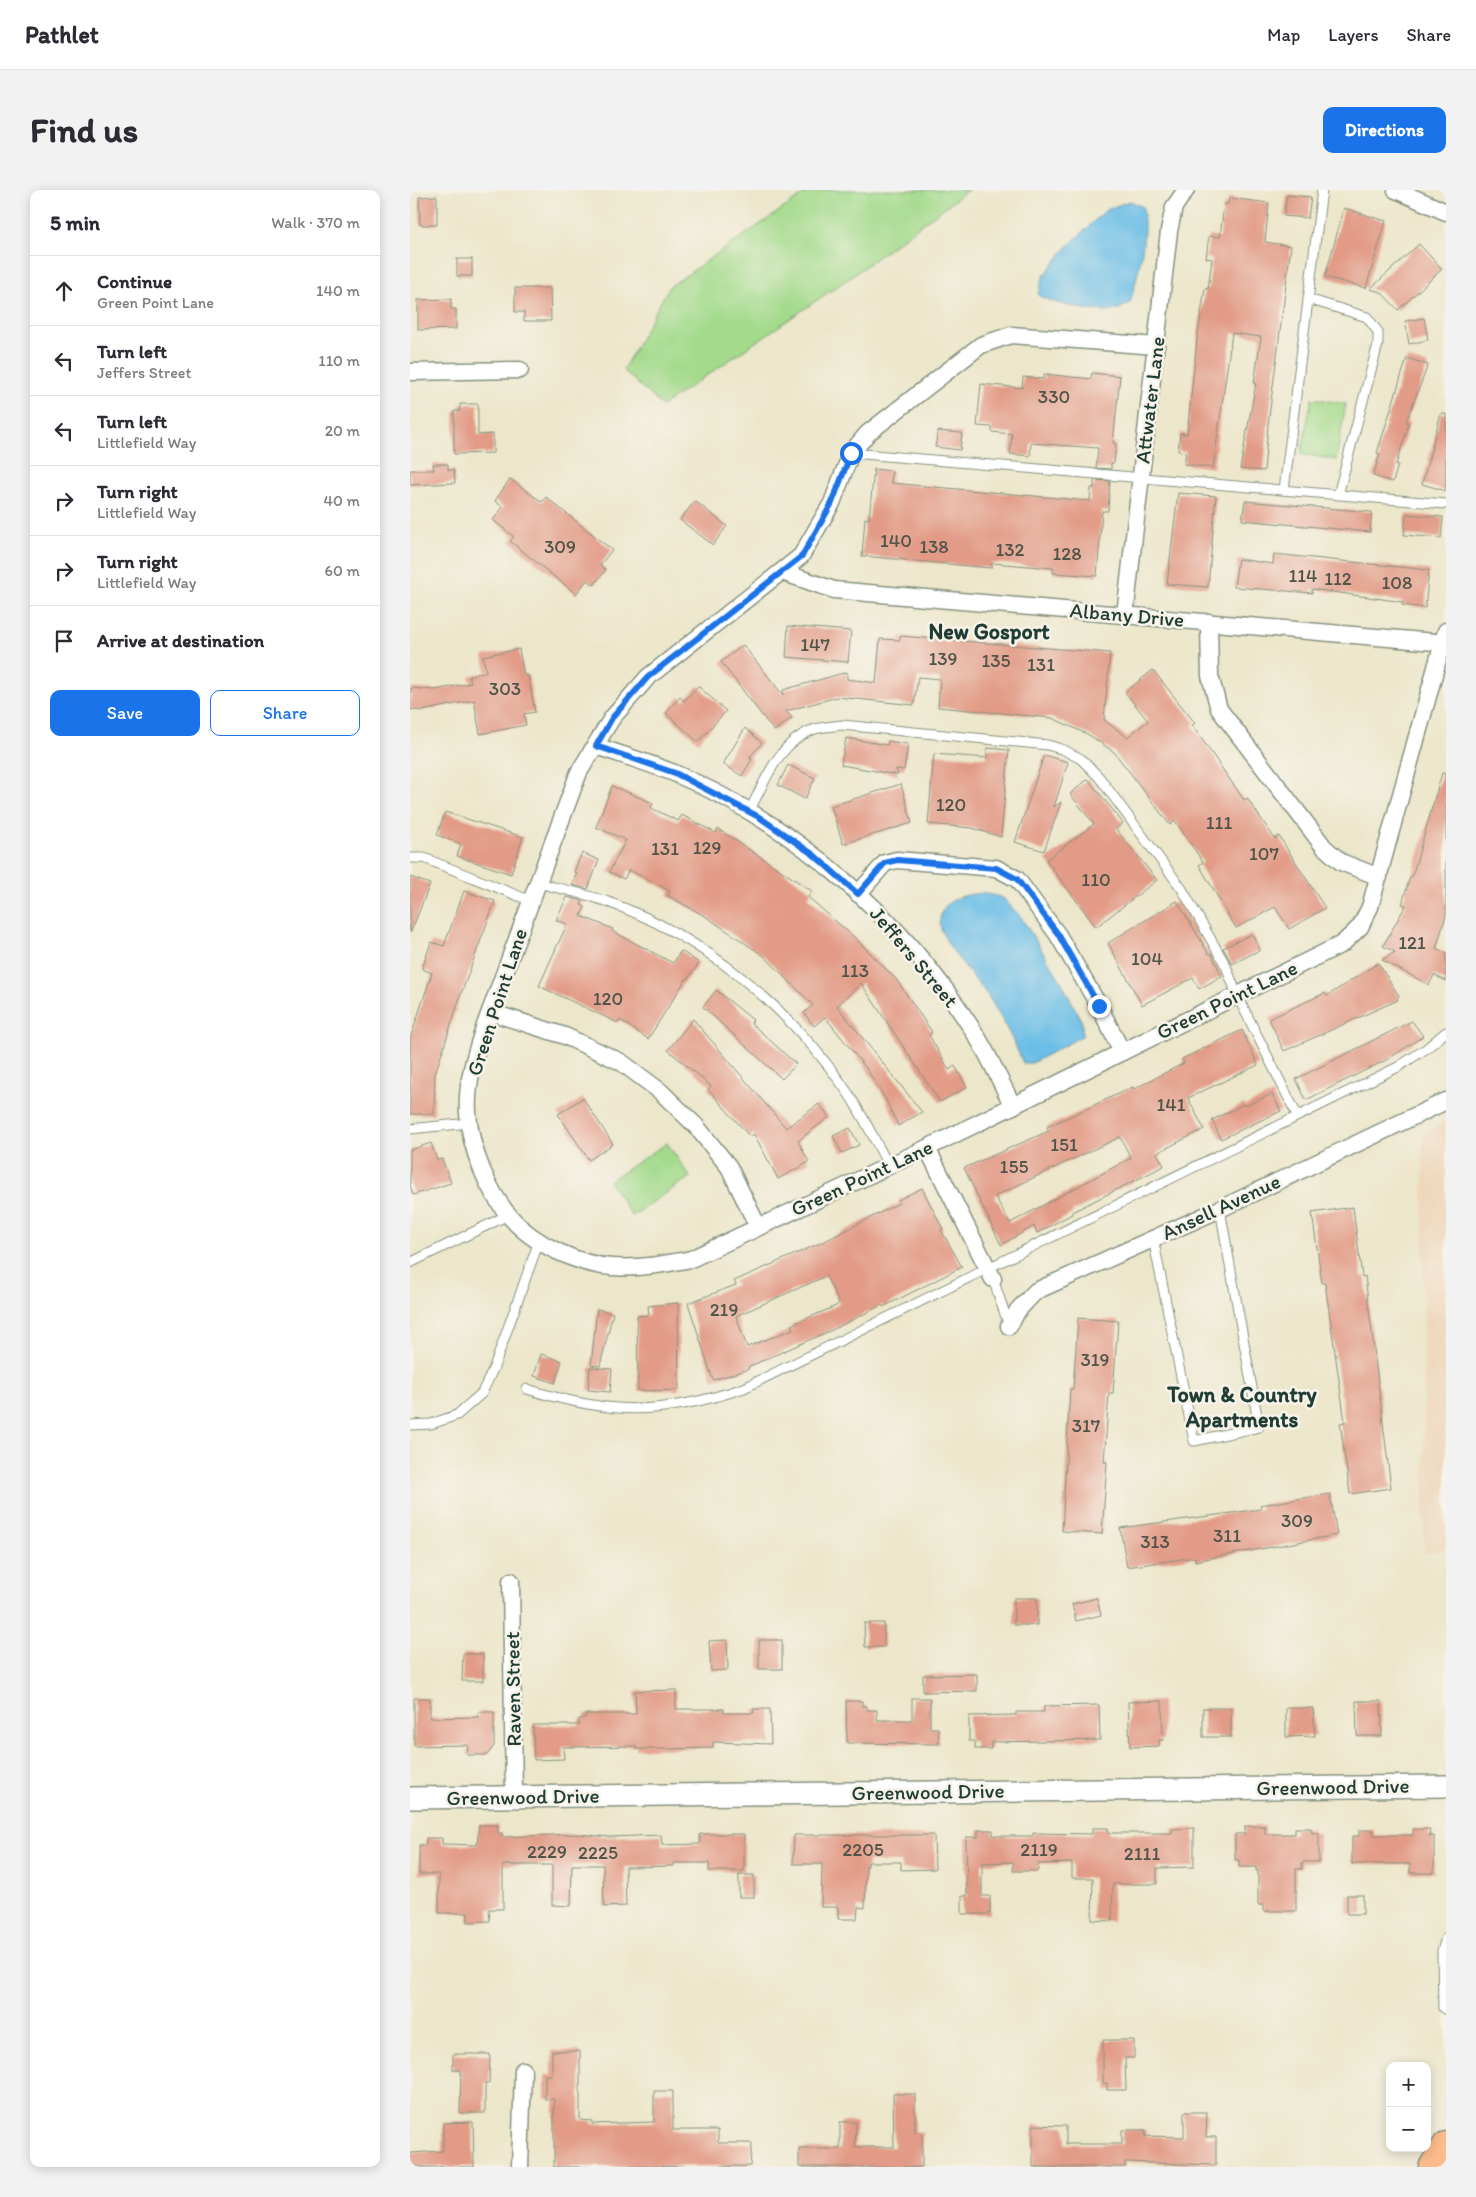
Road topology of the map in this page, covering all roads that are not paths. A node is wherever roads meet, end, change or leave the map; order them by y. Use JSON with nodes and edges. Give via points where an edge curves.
{"nodes":[{"id":1,"x":1186,"y":190,"type":"edge"},
{"id":2,"x":1322,"y":190,"type":"edge"},
{"id":3,"x":1396,"y":190,"type":"edge"},
{"id":4,"x":1446,"y":212,"type":"edge"},
{"id":5,"x":1308,"y":299,"type":"junction"},
{"id":6,"x":1156,"y":346,"type":"junction"},
{"id":7,"x":520,"y":370,"type":"dead end"},
{"id":8,"x":410,"y":372,"type":"edge"},
{"id":9,"x":851,"y":453,"type":"junction"},
{"id":10,"x":1141,"y":478,"type":"junction"},
{"id":11,"x":1284,"y":490,"type":"junction"},
{"id":12,"x":1338,"y":495,"type":"junction"},
{"id":13,"x":1446,"y":504,"type":"edge"},
{"id":14,"x":782,"y":572,"type":"junction"},
{"id":15,"x":1125,"y":615,"type":"junction"},
{"id":16,"x":1209,"y":622,"type":"junction"},
{"id":17,"x":1445,"y":639,"type":"edge"},
{"id":18,"x":596,"y":746,"type":"junction"},
{"id":19,"x":749,"y":812,"type":"junction"},
{"id":20,"x":410,"y":858,"type":"edge"},
{"id":21,"x":1379,"y":877,"type":"junction"},
{"id":22,"x":538,"y":883,"type":"junction"},
{"id":23,"x":858,"y":894,"type":"junction"},
{"id":24,"x":532,"y":901,"type":"junction"},
{"id":25,"x":1237,"y":995,"type":"junction"},
{"id":26,"x":490,"y":1012,"type":"junction"},
{"id":27,"x":1446,"y":1032,"type":"edge"},
{"id":28,"x":1122,"y":1052,"type":"junction"},
{"id":29,"x":1446,"y":1102,"type":"edge"},
{"id":30,"x":1012,"y":1106,"type":"junction"},
{"id":31,"x":1297,"y":1115,"type":"junction"},
{"id":32,"x":470,"y":1122,"type":"junction"},
{"id":33,"x":410,"y":1129,"type":"edge"},
{"id":34,"x":927,"y":1148,"type":"junction"},
{"id":35,"x":889,"y":1166,"type":"junction"},
{"id":36,"x":1220,"y":1209,"type":"junction"},
{"id":37,"x":508,"y":1215,"type":"junction"},
{"id":38,"x":758,"y":1227,"type":"junction"},
{"id":39,"x":1153,"y":1238,"type":"junction"},
{"id":40,"x":539,"y":1241,"type":"junction"},
{"id":41,"x":410,"y":1263,"type":"edge"},
{"id":42,"x":990,"y":1274,"type":"junction"},
{"id":43,"x":1010,"y":1326,"type":"joint"},
{"id":44,"x":527,"y":1388,"type":"dead end"},
{"id":45,"x":410,"y":1425,"type":"edge"},
{"id":46,"x":511,"y":1581,"type":"dead end"},
{"id":47,"x":1446,"y":1786,"type":"edge"},
{"id":48,"x":514,"y":1797,"type":"junction"},
{"id":49,"x":410,"y":1798,"type":"edge"},
{"id":50,"x":1446,"y":1938,"type":"edge"},
{"id":51,"x":1446,"y":2010,"type":"edge"},
{"id":52,"x":523,"y":2070,"type":"dead end"},
{"id":53,"x":1446,"y":2145,"type":"edge"},
{"id":54,"x":520,"y":2167,"type":"edge"},
{"id":55,"x":1432,"y":2167,"type":"edge"}],
"edges":[{"from":1,"to":6,"type":"street","name":"Attwater Lane","via":[[1174,207],[1169,230]]},
{"from":2,"to":5,"type":"lane"},
{"from":3,"to":4,"type":"street"},
{"from":5,"to":11,"type":"lane"},
{"from":5,"to":12,"type":"lane","via":[[1367,317],[1378,332],[1378,344]]},
{"from":6,"to":9,"type":"street","name":"Green Point Lane","via":[[1011,335],[981,345],[868,433]]},
{"from":6,"to":10,"type":"street","name":"Attwater Lane"},
{"from":7,"to":8,"type":"street"},
{"from":9,"to":10,"type":"lane"},
{"from":9,"to":14,"type":"street","name":"Green Point Lane","via":[[832,503],[802,556]]},
{"from":10,"to":11,"type":"lane"},
{"from":10,"to":15,"type":"street","name":"Attwater Lane"},
{"from":11,"to":12,"type":"lane"},
{"from":12,"to":13,"type":"lane"},
{"from":14,"to":15,"type":"street","name":"Albany Drive","via":[[834,590]]},
{"from":14,"to":18,"type":"street","name":"Green Point Lane","via":[[648,677],[612,718]]},
{"from":15,"to":16,"type":"street","name":"Albany Drive"},
{"from":16,"to":17,"type":"street","name":"Albany Drive"},
{"from":16,"to":21,"type":"street","via":[[1210,676],[1219,709],[1324,847],[1341,862]]},
{"from":17,"to":21,"type":"street","name":"Green Point Lane"},
{"from":18,"to":19,"type":"street","name":"Jeffers Street","via":[[675,773]]},
{"from":18,"to":22,"type":"street","name":"Green Point Lane","via":[[579,772]]},
{"from":19,"to":23,"type":"street","name":"Jeffers Street","via":[[814,855]]},
{"from":19,"to":25,"type":"lane","via":[[775,762],[794,740],[815,729],[842,725],[1048,745],[1064,750],[1081,759],[1099,776],[1182,889],[1226,966]]},
{"from":20,"to":24,"type":"lane","via":[[424,858]]},
{"from":21,"to":25,"type":"street","name":"Green Point Lane","via":[[1360,927],[1342,944]]},
{"from":22,"to":24,"type":"street","name":"Green Point Lane"},
{"from":22,"to":35,"type":"lane","via":[[608,902],[665,927],[713,957],[757,992],[810,1043],[831,1070]]},
{"from":23,"to":28,"type":"street","via":[[885,863],[897,860],[996,868],[1007,872],[1017,879],[1058,934]]},
{"from":23,"to":30,"type":"street","name":"Jeffers Street","via":[[937,977],[975,1032]]},
{"from":24,"to":26,"type":"street","name":"Green Point Lane"},
{"from":25,"to":28,"type":"street","name":"Green Point Lane"},
{"from":25,"to":31,"type":"lane"},
{"from":26,"to":32,"type":"street","name":"Green Point Lane","via":[[471,1069]]},
{"from":26,"to":38,"type":"street","via":[[565,1036],[621,1062],[660,1091],[696,1126],[729,1167]]},
{"from":27,"to":31,"type":"lane","via":[[1398,1067]]},
{"from":28,"to":30,"type":"street","name":"Green Point Lane"},
{"from":29,"to":36,"type":"street","name":"Ansell Avenue"},
{"from":30,"to":34,"type":"street","name":"Green Point Lane"},
{"from":31,"to":42,"type":"lane"},
{"from":32,"to":33,"type":"lane"},
{"from":32,"to":37,"type":"street","name":"Green Point Lane","via":[[474,1153]]},
{"from":34,"to":35,"type":"street","name":"Green Point Lane"},
{"from":34,"to":42,"type":"street"},
{"from":35,"to":38,"type":"street","name":"Green Point Lane"},
{"from":36,"to":39,"type":"street","name":"Ansell Avenue"},
{"from":36,"to":39,"type":"lane","via":[[1259,1427],[1194,1441]]},
{"from":37,"to":40,"type":"street","name":"Green Point Lane"},
{"from":37,"to":41,"type":"lane"},
{"from":38,"to":40,"type":"street","name":"Green Point Lane","via":[[691,1258],[651,1267],[612,1268],[584,1263]]},
{"from":39,"to":43,"type":"street","name":"Ansell Avenue","via":[[1036,1291],[1018,1310]]},
{"from":40,"to":45,"type":"lane","via":[[482,1393],[457,1415],[431,1424]]},
{"from":42,"to":43,"type":"lane"},
{"from":42,"to":44,"type":"lane","via":[[744,1388],[714,1398],[648,1410],[611,1409],[567,1401]]},
{"from":46,"to":48,"type":"street","name":"Raven Street"},
{"from":47,"to":48,"type":"street","name":"Greenwood Drive"},
{"from":48,"to":49,"type":"street","name":"Greenwood Drive"},
{"from":50,"to":51,"type":"lane","via":[[1442,1951],[1443,2008]]},
{"from":52,"to":54,"type":"street"},
{"from":53,"to":55,"type":"main road"}]}
